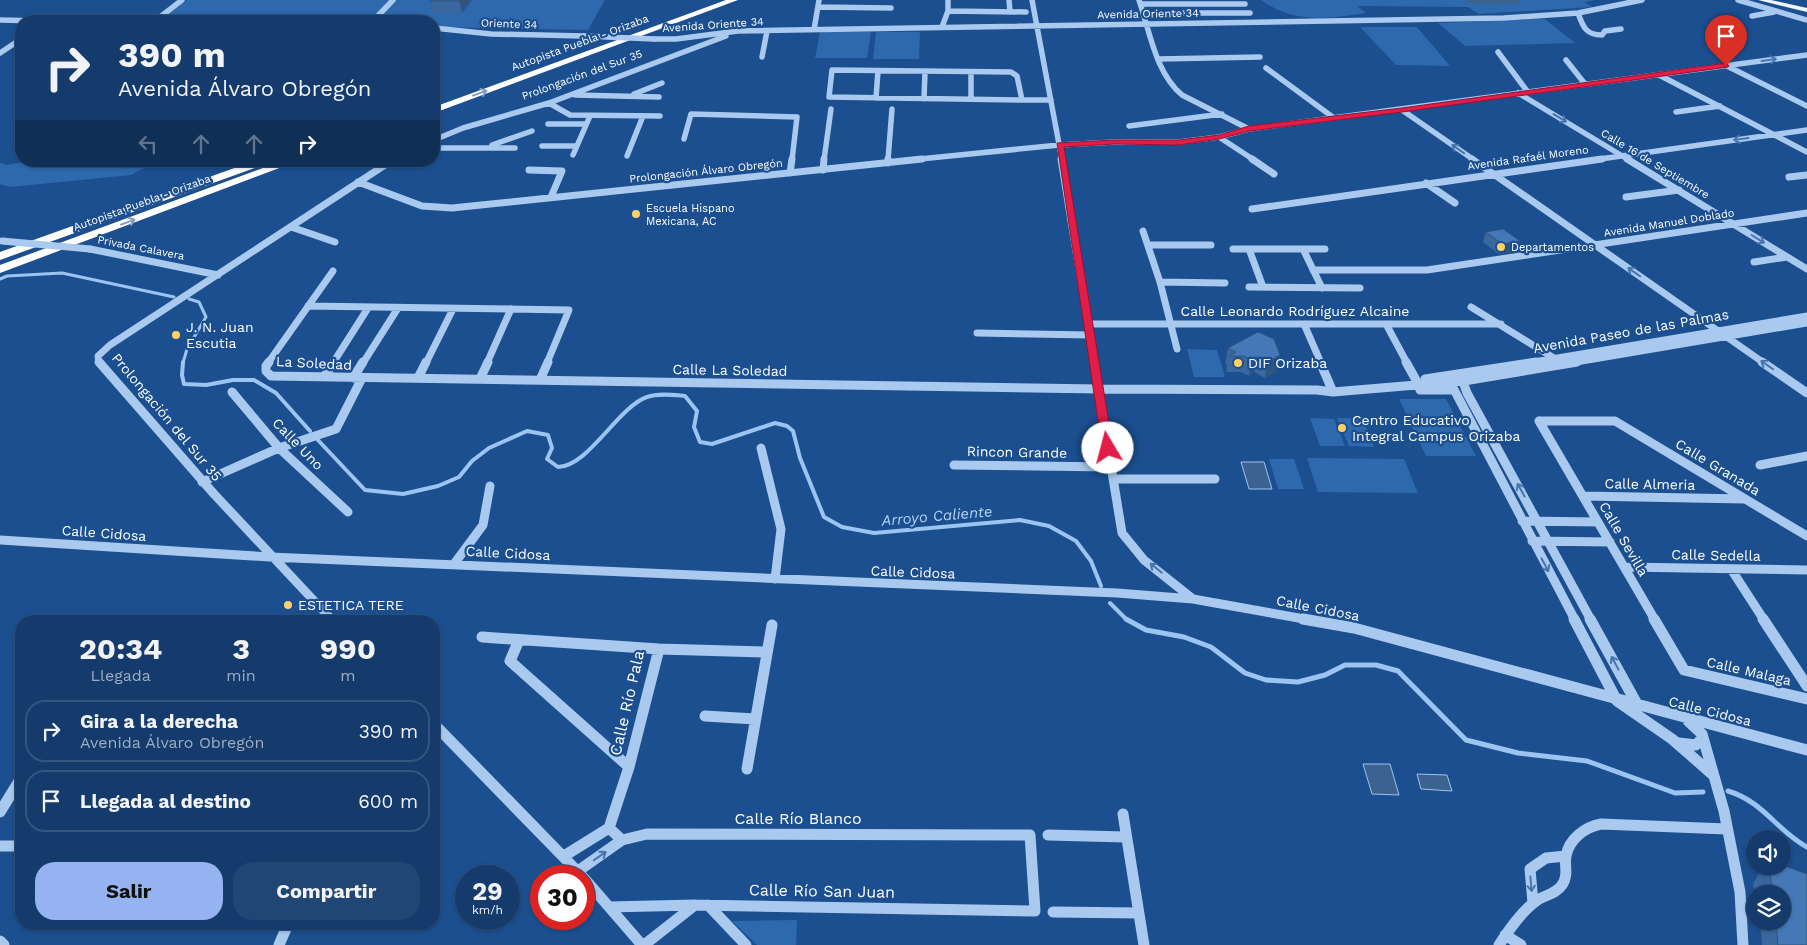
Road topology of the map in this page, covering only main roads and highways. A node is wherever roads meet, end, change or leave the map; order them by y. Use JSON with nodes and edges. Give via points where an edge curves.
{"nodes":[{"id":1,"x":710,"y":0,"type":"edge"},
{"id":2,"x":734,"y":0,"type":"edge"},
{"id":3,"x":1761,"y":0,"type":"edge"},
{"id":4,"x":1807,"y":10,"type":"edge"},
{"id":5,"x":440,"y":98,"type":"edge"},
{"id":6,"x":440,"y":108,"type":"edge"},
{"id":7,"x":246,"y":167,"type":"edge"},
{"id":8,"x":277,"y":167,"type":"edge"},
{"id":9,"x":0,"y":256,"type":"edge"},
{"id":10,"x":0,"y":269,"type":"edge"}],
"edges":[{"from":1,"to":5,"type":"highway","name":"Autopista Puebla - Orizaba"},
{"from":6,"to":2,"type":"highway","name":"Autopista Puebla - Orizaba","one_way":true},
{"from":3,"to":4,"type":"main road"},
{"from":7,"to":9,"type":"highway","name":"Autopista Puebla - Orizaba"},
{"from":10,"to":8,"type":"highway","name":"Autopista Puebla - Orizaba","one_way":true}]}
